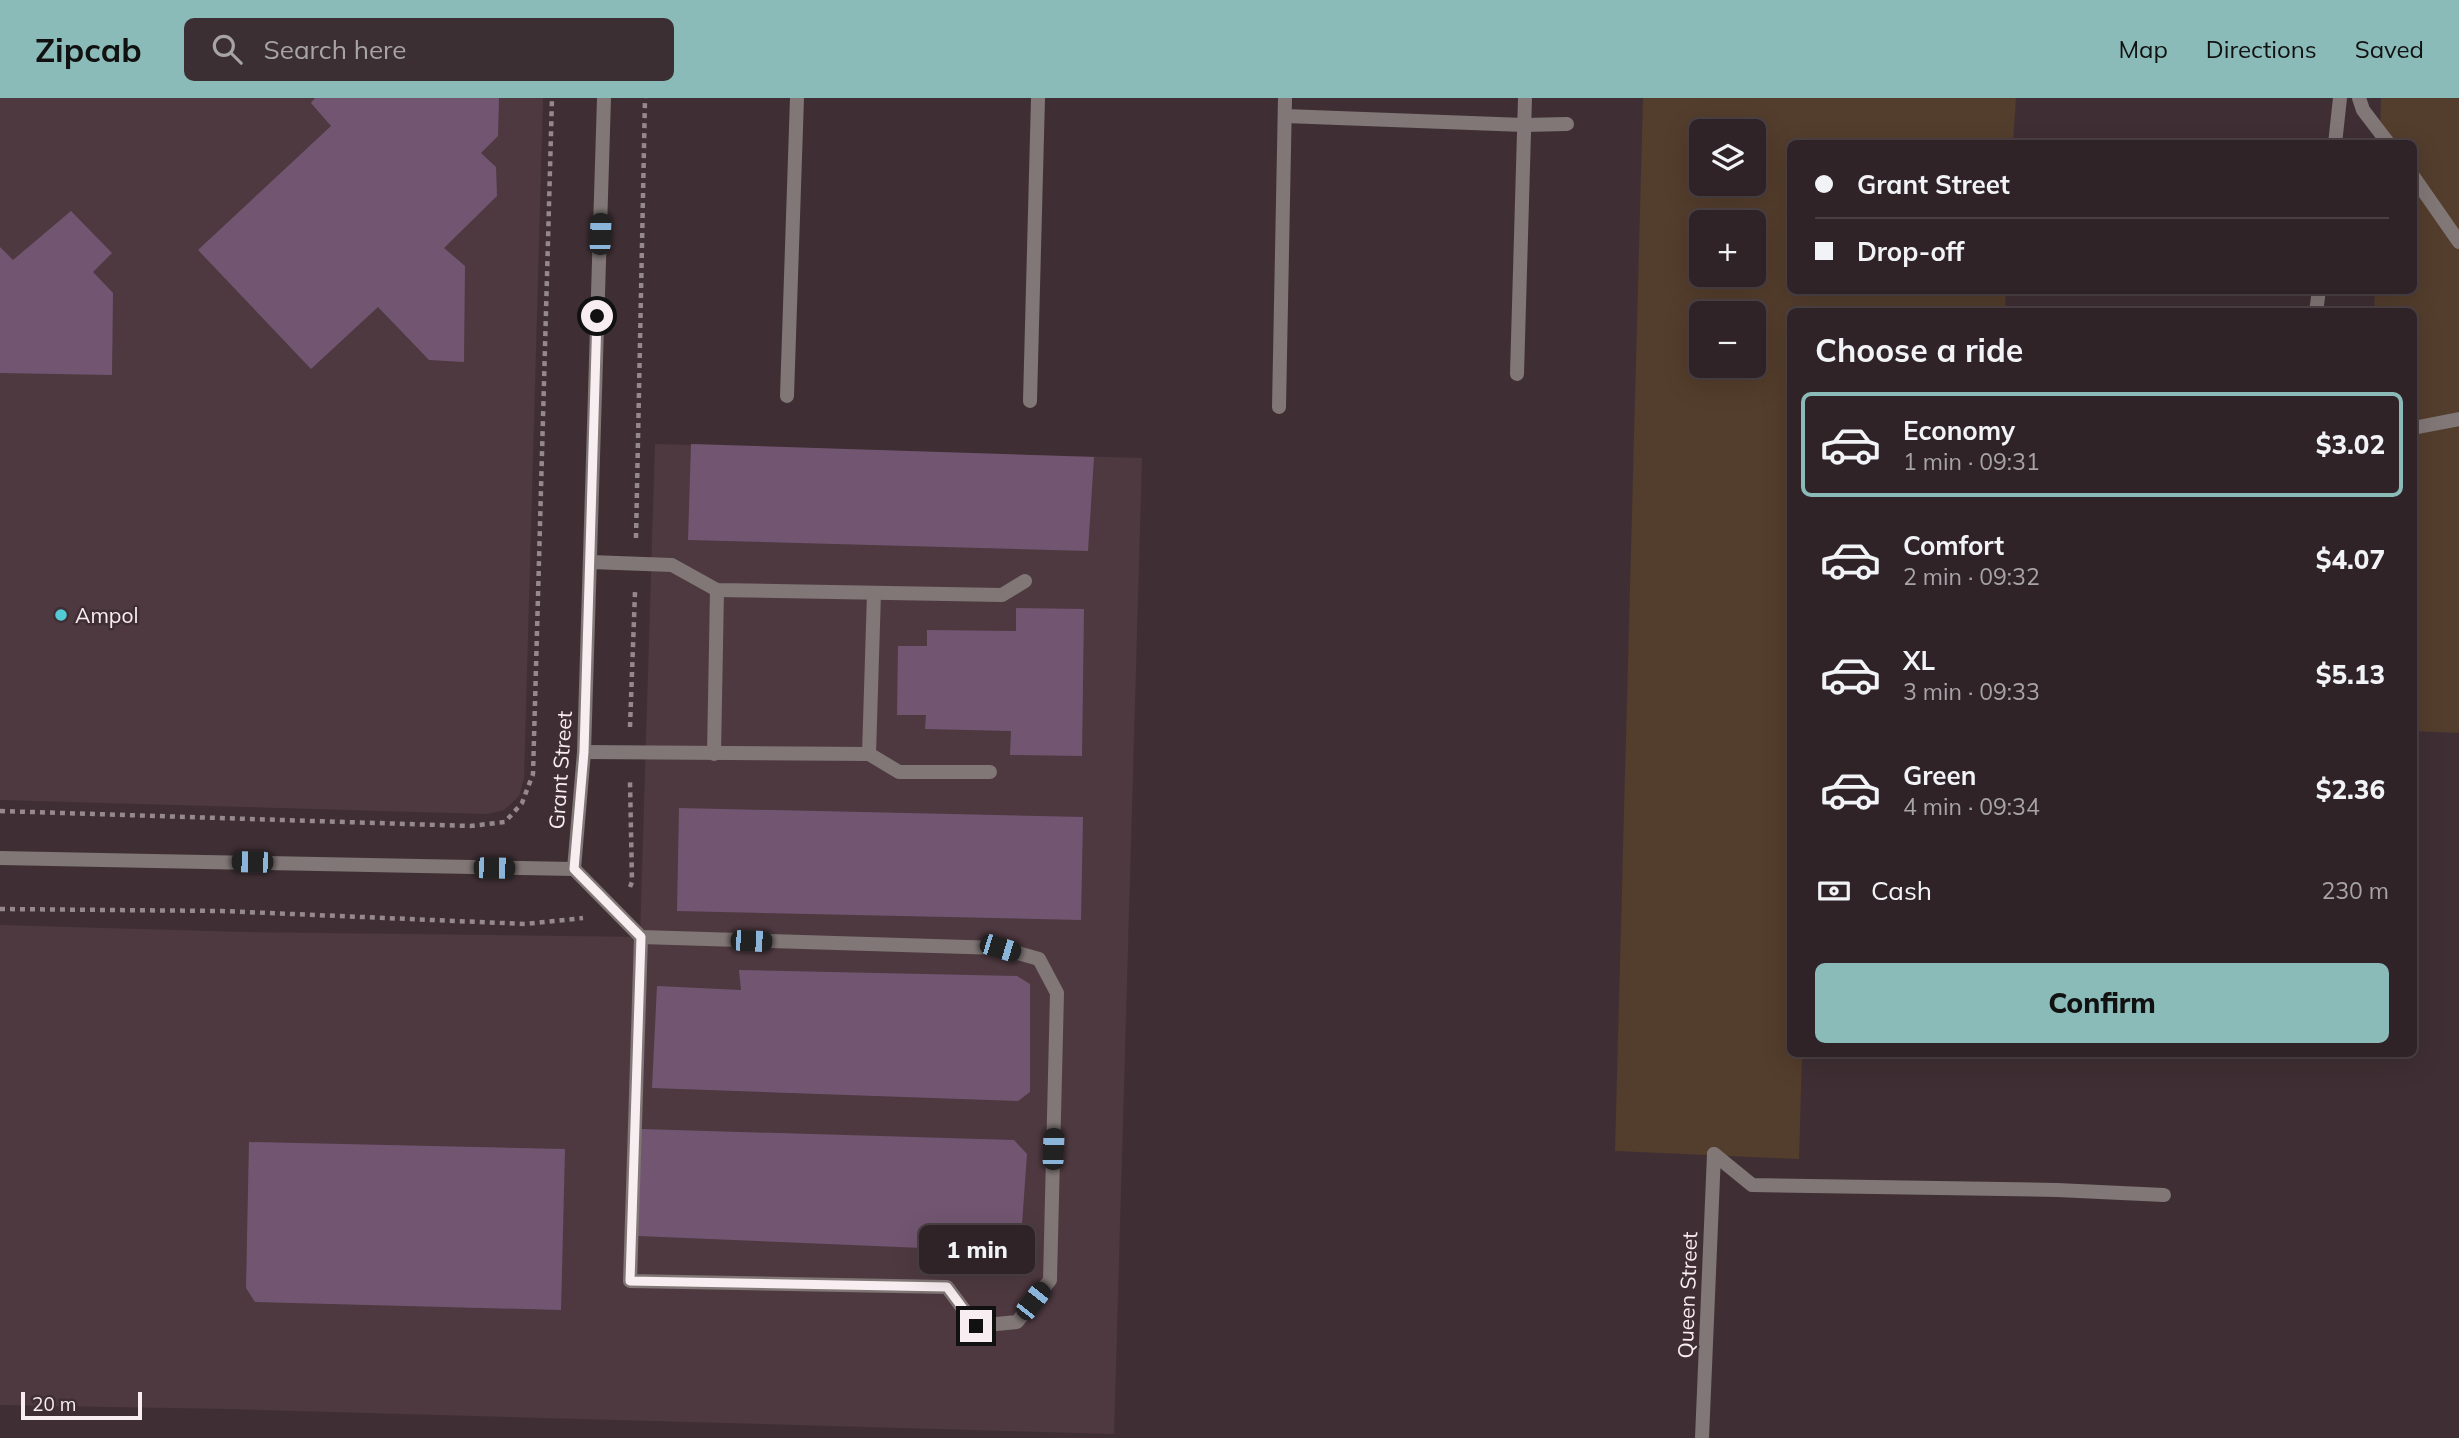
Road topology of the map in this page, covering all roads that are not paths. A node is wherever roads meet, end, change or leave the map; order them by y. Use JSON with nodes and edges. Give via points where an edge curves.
{"nodes":[{"id":1,"x":604,"y":98,"type":"edge"},
{"id":2,"x":797,"y":98,"type":"edge"},
{"id":3,"x":1038,"y":98,"type":"edge"},
{"id":4,"x":1285,"y":98,"type":"edge"},
{"id":5,"x":1525,"y":98,"type":"edge"},
{"id":6,"x":2340,"y":98,"type":"edge"},
{"id":7,"x":2359,"y":98,"type":"edge"},
{"id":8,"x":1285,"y":116,"type":"junction"},
{"id":9,"x":1567,"y":124,"type":"dead end"},
{"id":10,"x":1524,"y":125,"type":"junction"},
{"id":11,"x":2335,"y":140,"type":"edge"},
{"id":12,"x":2386,"y":140,"type":"edge"},
{"id":13,"x":2417,"y":182,"type":"edge"},
{"id":14,"x":2459,"y":242,"type":"edge"},
{"id":15,"x":1517,"y":374,"type":"dead end"},
{"id":16,"x":787,"y":396,"type":"dead end"},
{"id":17,"x":1030,"y":401,"type":"dead end"},
{"id":18,"x":1279,"y":407,"type":"dead end"},
{"id":19,"x":2459,"y":419,"type":"edge"},
{"id":20,"x":2417,"y":427,"type":"edge"},
{"id":21,"x":590,"y":562,"type":"junction"},
{"id":22,"x":1025,"y":581,"type":"dead end"},
{"id":23,"x":717,"y":590,"type":"junction"},
{"id":24,"x":874,"y":593,"type":"junction"},
{"id":25,"x":584,"y":752,"type":"junction"},
{"id":26,"x":714,"y":754,"type":"junction"},
{"id":27,"x":869,"y":754,"type":"junction"},
{"id":28,"x":990,"y":772,"type":"dead end"},
{"id":29,"x":0,"y":858,"type":"edge"},
{"id":30,"x":574,"y":869,"type":"junction"},
{"id":31,"x":641,"y":937,"type":"junction"},
{"id":32,"x":2164,"y":1195,"type":"dead end"},
{"id":33,"x":1702,"y":1438,"type":"edge"}],
"edges":[{"from":1,"to":21,"type":"street","name":"Grant Street"},
{"from":2,"to":16,"type":"street"},
{"from":3,"to":17,"type":"street"},
{"from":4,"to":8,"type":"street"},
{"from":5,"to":10,"type":"street"},
{"from":6,"to":11,"type":"street"},
{"from":7,"to":12,"type":"street"},
{"from":8,"to":10,"type":"street"},
{"from":8,"to":18,"type":"street"},
{"from":9,"to":10,"type":"street"},
{"from":10,"to":15,"type":"street"},
{"from":13,"to":14,"type":"street"},
{"from":19,"to":20,"type":"street"},
{"from":21,"to":23,"type":"street","via":[[672,565]]},
{"from":21,"to":25,"type":"street","name":"Grant Street"},
{"from":22,"to":24,"type":"street","via":[[1002,595]]},
{"from":23,"to":24,"type":"street"},
{"from":23,"to":26,"type":"street"},
{"from":24,"to":27,"type":"street"},
{"from":25,"to":26,"type":"street"},
{"from":25,"to":30,"type":"street","name":"Grant Street"},
{"from":26,"to":27,"type":"street"},
{"from":27,"to":28,"type":"street","via":[[899,772]]},
{"from":29,"to":30,"type":"street"},
{"from":30,"to":31,"type":"street"},
{"from":31,"to":31,"type":"street","via":[[630,1281],[947,1287],[976,1326],[1017,1322],[1050,1279],[1057,993],[1038,960],[1000,948]]},
{"from":32,"to":33,"type":"street","name":"Queen Street","via":[[1752,1185],[1714,1154]]}]}
